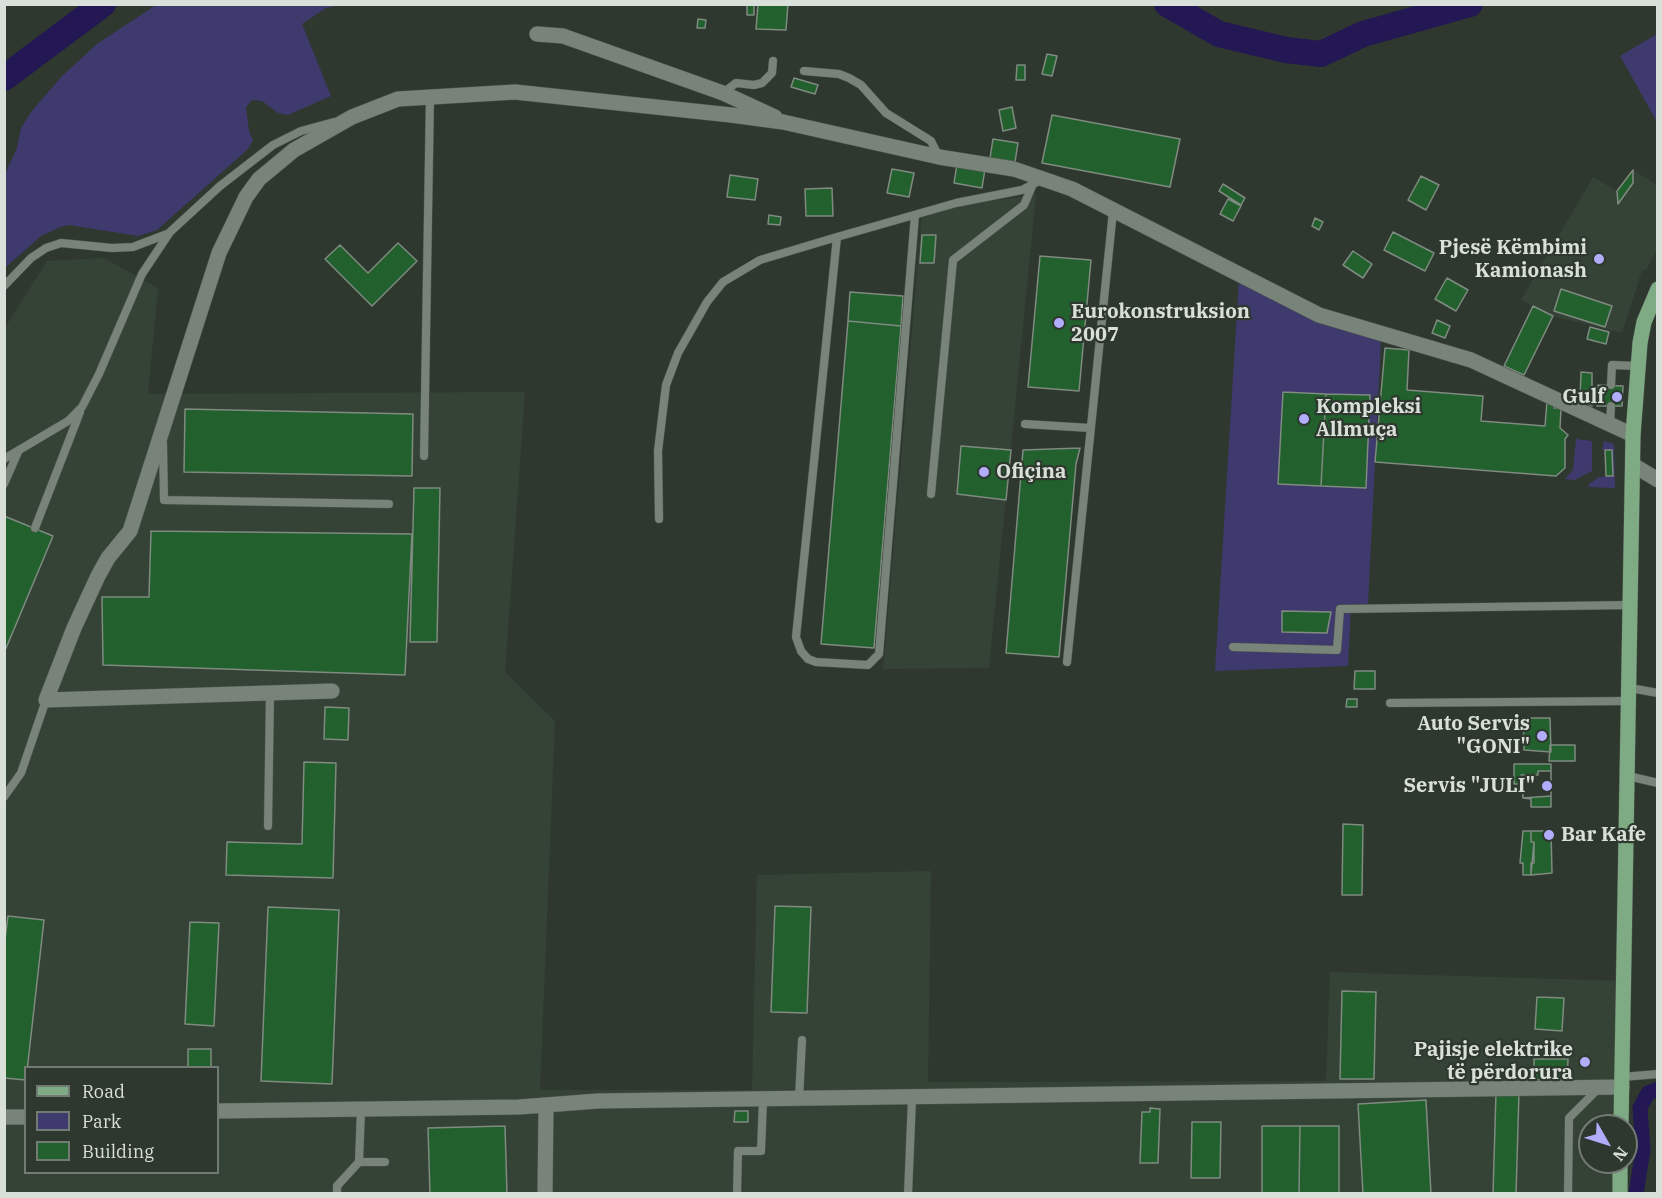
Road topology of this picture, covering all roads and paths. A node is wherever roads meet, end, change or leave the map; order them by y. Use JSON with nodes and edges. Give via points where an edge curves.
{"nodes":[{"id":1,"x":537,"y":34,"type":"dead end"},
{"id":2,"x":773,"y":61,"type":"dead end"},
{"id":3,"x":804,"y":71,"type":"dead end"},
{"id":4,"x":723,"y":93,"type":"junction"},
{"id":5,"x":430,"y":95,"type":"junction"},
{"id":6,"x":352,"y":117,"type":"junction"},
{"id":7,"x":783,"y":122,"type":"junction"},
{"id":8,"x":939,"y":156,"type":"junction"},
{"id":9,"x":1039,"y":181,"type":"junction"},
{"id":10,"x":1113,"y":211,"type":"junction"},
{"id":11,"x":915,"y":215,"type":"junction"},
{"id":12,"x":170,"y":232,"type":"junction"},
{"id":13,"x":837,"y":237,"type":"junction"},
{"id":14,"x":4,"y":286,"type":"edge"},
{"id":15,"x":1656,"y":296,"type":"edge"},
{"id":16,"x":1636,"y":366,"type":"junction"},
{"id":17,"x":1611,"y":385,"type":"dead end"},
{"id":18,"x":1611,"y":406,"type":"dead end"},
{"id":19,"x":82,"y":407,"type":"junction"},
{"id":20,"x":1025,"y":424,"type":"dead end"},
{"id":21,"x":1610,"y":424,"type":"junction"},
{"id":22,"x":163,"y":426,"type":"junction"},
{"id":23,"x":1090,"y":428,"type":"junction"},
{"id":24,"x":1633,"y":435,"type":"junction"},
{"id":25,"x":19,"y":450,"type":"junction"},
{"id":26,"x":424,"y":456,"type":"dead end"},
{"id":27,"x":4,"y":459,"type":"edge"},
{"id":28,"x":1633,"y":465,"type":"junction"},
{"id":29,"x":1658,"y":480,"type":"edge"},
{"id":30,"x":4,"y":484,"type":"edge"},
{"id":31,"x":932,"y":494,"type":"dead end"},
{"id":32,"x":389,"y":504,"type":"dead end"},
{"id":33,"x":659,"y":519,"type":"dead end"},
{"id":34,"x":35,"y":528,"type":"dead end"},
{"id":35,"x":1632,"y":605,"type":"junction"},
{"id":36,"x":1233,"y":647,"type":"dead end"},
{"id":37,"x":1067,"y":662,"type":"dead end"},
{"id":38,"x":332,"y":691,"type":"dead end"},
{"id":39,"x":270,"y":693,"type":"junction"},
{"id":40,"x":1658,"y":693,"type":"edge"},
{"id":41,"x":1630,"y":694,"type":"junction"},
{"id":42,"x":46,"y":700,"type":"junction"},
{"id":43,"x":1390,"y":703,"type":"dead end"},
{"id":44,"x":1628,"y":776,"type":"junction"},
{"id":45,"x":1658,"y":783,"type":"edge"},
{"id":46,"x":4,"y":797,"type":"edge"},
{"id":47,"x":268,"y":826,"type":"dead end"},
{"id":48,"x":801,"y":1040,"type":"dead end"},
{"id":49,"x":1658,"y":1074,"type":"edge"},
{"id":50,"x":1622,"y":1082,"type":"junction"},
{"id":51,"x":1599,"y":1087,"type":"junction"},
{"id":52,"x":912,"y":1099,"type":"junction"},
{"id":53,"x":763,"y":1100,"type":"junction"},
{"id":54,"x":799,"y":1100,"type":"junction"},
{"id":55,"x":546,"y":1105,"type":"junction"},
{"id":56,"x":361,"y":1109,"type":"junction"},
{"id":57,"x":219,"y":1111,"type":"edge"},
{"id":58,"x":1621,"y":1114,"type":"edge"},
{"id":59,"x":4,"y":1117,"type":"edge"},
{"id":60,"x":24,"y":1117,"type":"edge"},
{"id":61,"x":359,"y":1162,"type":"junction"},
{"id":62,"x":385,"y":1162,"type":"dead end"},
{"id":63,"x":1620,"y":1174,"type":"edge"},
{"id":64,"x":337,"y":1194,"type":"edge"},
{"id":65,"x":545,"y":1194,"type":"edge"},
{"id":66,"x":737,"y":1194,"type":"edge"},
{"id":67,"x":908,"y":1194,"type":"edge"},
{"id":68,"x":1568,"y":1194,"type":"edge"},
{"id":69,"x":1620,"y":1194,"type":"edge"}],
"edges":[{"from":1,"to":4,"type":"street","via":[[563,36]]},
{"from":2,"to":4,"type":"lane","via":[[772,73],[762,83],[736,82]]},
{"from":3,"to":8,"type":"lane","via":[[849,78],[886,113],[931,141]]},
{"from":4,"to":7,"type":"street"},
{"from":5,"to":6,"type":"street","via":[[398,99]]},
{"from":5,"to":7,"type":"street","via":[[515,92]]},
{"from":5,"to":26,"type":"lane"},
{"from":6,"to":12,"type":"lane","via":[[301,131],[273,145]]},
{"from":6,"to":22,"type":"street","via":[[276,162],[246,197],[219,253]]},
{"from":7,"to":8,"type":"street"},
{"from":8,"to":9,"type":"street","via":[[1014,169]]},
{"from":9,"to":10,"type":"street"},
{"from":9,"to":11,"type":"lane","via":[[1022,190]]},
{"from":9,"to":31,"type":"lane","via":[[1024,205],[953,260]]},
{"from":10,"to":21,"type":"street","via":[[1319,315],[1471,360]]},
{"from":10,"to":23,"type":"lane"},
{"from":11,"to":13,"type":"lane"},
{"from":11,"to":13,"type":"lane","via":[[880,646],[874,662],[860,666],[808,659],[796,644]]},
{"from":12,"to":14,"type":"lane","via":[[133,247],[61,243],[31,258]]},
{"from":12,"to":19,"type":"lane","via":[[142,274]]},
{"from":13,"to":33,"type":"lane","via":[[760,260],[723,282],[707,302],[678,353],[666,385],[658,451]]},
{"from":15,"to":16,"type":"main road","via":[[1644,322]]},
{"from":16,"to":17,"type":"lane","via":[[1612,364]]},
{"from":16,"to":24,"type":"main road"},
{"from":18,"to":21,"type":"lane"},
{"from":19,"to":25,"type":"lane","via":[[68,421]]},
{"from":19,"to":34,"type":"lane"},
{"from":20,"to":23,"type":"lane"},
{"from":21,"to":24,"type":"street"},
{"from":22,"to":32,"type":"lane","via":[[164,501]]},
{"from":22,"to":42,"type":"street","via":[[130,531],[98,576]]},
{"from":23,"to":37,"type":"lane"},
{"from":24,"to":28,"type":"main road"},
{"from":25,"to":27,"type":"lane"},
{"from":25,"to":30,"type":"lane"},
{"from":28,"to":29,"type":"street"},
{"from":28,"to":35,"type":"main road"},
{"from":35,"to":36,"type":"lane","via":[[1340,609],[1337,650]]},
{"from":35,"to":41,"type":"main road"},
{"from":38,"to":39,"type":"street"},
{"from":39,"to":42,"type":"street"},
{"from":39,"to":47,"type":"lane"},
{"from":40,"to":41,"type":"lane"},
{"from":41,"to":43,"type":"lane"},
{"from":41,"to":44,"type":"main road"},
{"from":42,"to":46,"type":"lane","via":[[21,773]]},
{"from":44,"to":45,"type":"lane"},
{"from":44,"to":50,"type":"main road"},
{"from":48,"to":54,"type":"lane"},
{"from":49,"to":50,"type":"lane"},
{"from":50,"to":51,"type":"street"},
{"from":50,"to":58,"type":"main road"},
{"from":51,"to":52,"type":"street"},
{"from":51,"to":68,"type":"lane","via":[[1569,1118]]},
{"from":52,"to":54,"type":"street"},
{"from":52,"to":67,"type":"lane"},
{"from":53,"to":54,"type":"street"},
{"from":53,"to":55,"type":"street"},
{"from":53,"to":66,"type":"lane","via":[[761,1151],[738,1151]]},
{"from":55,"to":56,"type":"street"},
{"from":55,"to":65,"type":"street"},
{"from":56,"to":57,"type":"street"},
{"from":56,"to":61,"type":"lane"},
{"from":59,"to":60,"type":"street"},
{"from":61,"to":62,"type":"lane"},
{"from":61,"to":64,"type":"lane","via":[[337,1186]]},
{"from":63,"to":69,"type":"main road"}]}
